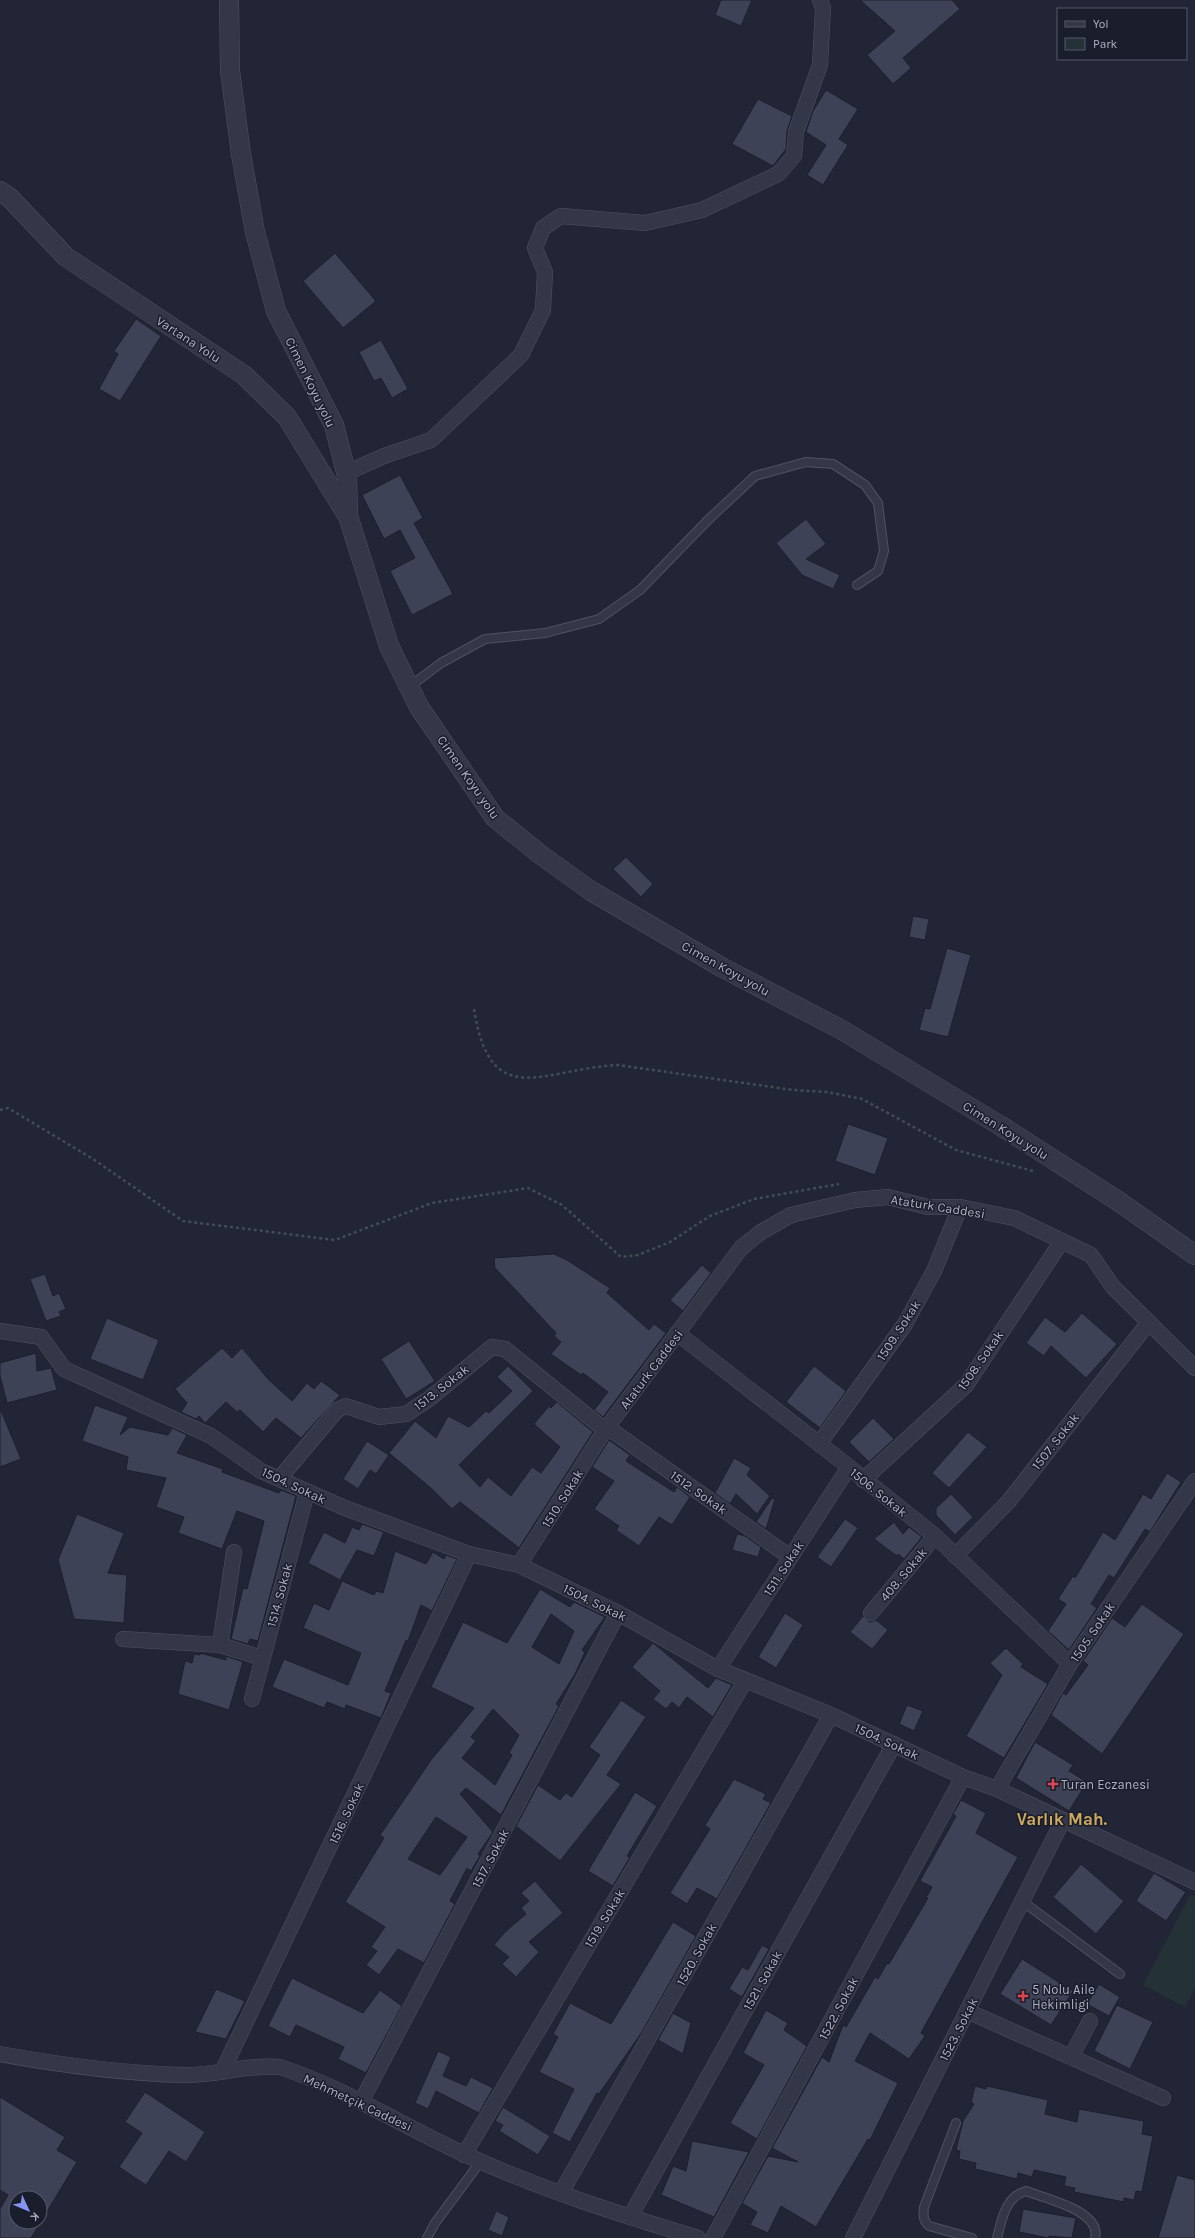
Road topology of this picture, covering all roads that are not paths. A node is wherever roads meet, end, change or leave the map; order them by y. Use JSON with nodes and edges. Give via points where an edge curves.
{"nodes":[{"id":1,"x":229,"y":0,"type":"edge"},
{"id":2,"x":820,"y":0,"type":"edge"},
{"id":3,"x":0,"y":191,"type":"edge"},
{"id":4,"x":347,"y":476,"type":"junction"},
{"id":5,"x":348,"y":516,"type":"junction"},
{"id":6,"x":858,"y":585,"type":"dead end"},
{"id":7,"x":409,"y":686,"type":"junction"},
{"id":8,"x":960,"y":1208,"type":"junction"},
{"id":9,"x":1062,"y":1240,"type":"junction"},
{"id":10,"x":1195,"y":1255,"type":"edge"},
{"id":11,"x":1150,"y":1322,"type":"junction"},
{"id":12,"x":0,"y":1331,"type":"edge"},
{"id":13,"x":677,"y":1333,"type":"junction"},
{"id":14,"x":1195,"y":1368,"type":"edge"},
{"id":15,"x":606,"y":1429,"type":"junction"},
{"id":16,"x":819,"y":1444,"type":"junction"},
{"id":17,"x":849,"y":1467,"type":"junction"},
{"id":18,"x":278,"y":1479,"type":"junction"},
{"id":19,"x":863,"y":1480,"type":"junction"},
{"id":20,"x":1195,"y":1481,"type":"edge"},
{"id":21,"x":306,"y":1492,"type":"junction"},
{"id":22,"x":935,"y":1536,"type":"junction"},
{"id":23,"x":234,"y":1552,"type":"dead end"},
{"id":24,"x":470,"y":1554,"type":"junction"},
{"id":25,"x":955,"y":1556,"type":"junction"},
{"id":26,"x":790,"y":1557,"type":"junction"},
{"id":27,"x":519,"y":1566,"type":"junction"},
{"id":28,"x":618,"y":1613,"type":"junction"},
{"id":29,"x":871,"y":1613,"type":"dead end"},
{"id":30,"x":123,"y":1639,"type":"dead end"},
{"id":31,"x":220,"y":1644,"type":"junction"},
{"id":32,"x":262,"y":1658,"type":"junction"},
{"id":33,"x":1070,"y":1664,"type":"junction"},
{"id":34,"x":718,"y":1669,"type":"junction"},
{"id":35,"x":745,"y":1681,"type":"junction"},
{"id":36,"x":252,"y":1699,"type":"dead end"},
{"id":37,"x":831,"y":1715,"type":"junction"},
{"id":38,"x":894,"y":1744,"type":"junction"},
{"id":39,"x":963,"y":1778,"type":"junction"},
{"id":40,"x":997,"y":1789,"type":"junction"},
{"id":41,"x":1063,"y":1820,"type":"junction"},
{"id":42,"x":1195,"y":1882,"type":"edge"},
{"id":43,"x":1022,"y":1901,"type":"junction"},
{"id":44,"x":1120,"y":1974,"type":"dead end"},
{"id":45,"x":967,"y":2011,"type":"junction"},
{"id":46,"x":1090,"y":2021,"type":"dead end"},
{"id":47,"x":0,"y":2054,"type":"edge"},
{"id":48,"x":1071,"y":2057,"type":"junction"},
{"id":49,"x":222,"y":2072,"type":"junction"},
{"id":50,"x":1163,"y":2098,"type":"dead end"},
{"id":51,"x":361,"y":2102,"type":"junction"},
{"id":52,"x":956,"y":2124,"type":"dead end"},
{"id":53,"x":464,"y":2155,"type":"junction"},
{"id":54,"x":480,"y":2161,"type":"junction"},
{"id":55,"x":561,"y":2193,"type":"junction"},
{"id":56,"x":630,"y":2217,"type":"junction"},
{"id":57,"x":427,"y":2238,"type":"edge"},
{"id":58,"x":698,"y":2238,"type":"edge"},
{"id":59,"x":713,"y":2238,"type":"edge"},
{"id":60,"x":854,"y":2238,"type":"edge"},
{"id":61,"x":972,"y":2238,"type":"edge"},
{"id":62,"x":997,"y":2238,"type":"edge"},
{"id":63,"x":1094,"y":2238,"type":"edge"}],
"edges":[{"from":1,"to":4,"type":"street","name":"Cimen Koyu yolu","via":[[230,71],[254,232],[276,311],[334,425]]},
{"from":2,"to":4,"type":"street","via":[[823,8],[820,65],[796,132],[794,156],[778,174],[702,210],[646,223],[561,216],[543,228],[535,248],[545,272],[543,310],[521,355],[431,440],[384,456],[355,469]]},
{"from":3,"to":5,"type":"street","name":"Vartana Yolu","via":[[10,198],[66,257],[244,375],[288,417]]},
{"from":4,"to":5,"type":"street","name":"Cimen Koyu yolu"},
{"from":5,"to":7,"type":"street","name":"Cimen Koyu yolu","via":[[389,646]]},
{"from":6,"to":7,"type":"lane","via":[[878,571],[884,551],[878,503],[865,485],[833,464],[806,462],[755,476],[640,590],[599,619],[545,633],[485,639],[441,663]]},
{"from":7,"to":10,"type":"street","name":"Cimen Koyu yolu","via":[[419,707],[495,818],[547,860],[591,891],[723,968],[842,1030],[1001,1126],[1118,1201]]},
{"from":8,"to":9,"type":"street","name":"Ataturk Caddesi","via":[[1014,1218]]},
{"from":8,"to":13,"type":"street","name":"Ataturk Caddesi","via":[[928,1207],[888,1197],[855,1200],[791,1215],[761,1232],[741,1248]]},
{"from":8,"to":16,"type":"street","name":"1509. Sokak","via":[[934,1271],[905,1324]]},
{"from":9,"to":11,"type":"street","name":"Ataturk Caddesi","via":[[1091,1255],[1114,1287]]},
{"from":9,"to":19,"type":"street","name":"1508. Sokak","via":[[966,1385]]},
{"from":11,"to":14,"type":"street","name":"Ataturk Caddesi"},
{"from":11,"to":25,"type":"street","name":"1507. Sokak","via":[[1009,1501]]},
{"from":12,"to":18,"type":"street","name":"1504. Sokak","via":[[41,1337],[64,1369],[211,1436],[261,1471]]},
{"from":13,"to":15,"type":"street","name":"Ataturk Caddesi"},
{"from":13,"to":16,"type":"street","name":"1506. Sokak"},
{"from":15,"to":18,"type":"street","name":"1513. Sokak","via":[[505,1349],[492,1347],[429,1399],[406,1414],[379,1417],[346,1406],[337,1410]]},
{"from":15,"to":26,"type":"street","name":"1512. Sokak"},
{"from":15,"to":27,"type":"street","name":"1510. Sokak"},
{"from":16,"to":17,"type":"street","name":"1506. Sokak"},
{"from":17,"to":19,"type":"street","name":"1506. Sokak"},
{"from":17,"to":26,"type":"street","name":"1511. Sokak"},
{"from":18,"to":21,"type":"street","name":"1504. Sokak"},
{"from":19,"to":22,"type":"street","name":"1506. Sokak"},
{"from":20,"to":33,"type":"street","name":"1505. Sokak"},
{"from":21,"to":24,"type":"street","name":"1504. Sokak"},
{"from":21,"to":32,"type":"street","name":"1514. Sokak"},
{"from":22,"to":25,"type":"street","name":"1506. Sokak"},
{"from":22,"to":29,"type":"street","name":"408. Sokak"},
{"from":23,"to":31,"type":"street"},
{"from":24,"to":27,"type":"street","name":"1504. Sokak"},
{"from":24,"to":49,"type":"street","name":"1516. Sokak"},
{"from":25,"to":33,"type":"street","name":"1506. Sokak"},
{"from":26,"to":34,"type":"street","name":"1511. Sokak"},
{"from":27,"to":28,"type":"street","name":"1504. Sokak"},
{"from":28,"to":34,"type":"street","name":"1504. Sokak"},
{"from":28,"to":51,"type":"street","name":"1517. Sokak"},
{"from":30,"to":31,"type":"street"},
{"from":31,"to":32,"type":"street"},
{"from":32,"to":36,"type":"street","name":"1514. Sokak"},
{"from":33,"to":40,"type":"street","name":"1505. Sokak"},
{"from":34,"to":35,"type":"street","name":"1504. Sokak"},
{"from":35,"to":37,"type":"street","name":"1504. Sokak"},
{"from":35,"to":53,"type":"street","name":"1519. Sokak"},
{"from":37,"to":38,"type":"street","name":"1504. Sokak"},
{"from":37,"to":55,"type":"street","name":"1520. Sokak"},
{"from":38,"to":39,"type":"street","name":"1504. Sokak"},
{"from":38,"to":56,"type":"street","name":"1521. Sokak"},
{"from":39,"to":40,"type":"street","name":"1504. Sokak"},
{"from":39,"to":59,"type":"street","name":"1522. Sokak"},
{"from":40,"to":41,"type":"street","name":"1504. Sokak"},
{"from":41,"to":42,"type":"street","name":"1504. Sokak"},
{"from":41,"to":43,"type":"street","name":"1523. Sokak"},
{"from":43,"to":44,"type":"lane"},
{"from":43,"to":45,"type":"street","name":"1523. Sokak"},
{"from":45,"to":48,"type":"street"},
{"from":45,"to":60,"type":"street","name":"1523. Sokak"},
{"from":46,"to":48,"type":"street"},
{"from":47,"to":49,"type":"street","name":"Mehmetçik Caddesi","via":[[66,2066],[184,2075]]},
{"from":48,"to":50,"type":"street"},
{"from":49,"to":51,"type":"street","name":"Mehmetçik Caddesi","via":[[266,2066],[280,2068]]},
{"from":51,"to":53,"type":"street","name":"Mehmetçik Caddesi"},
{"from":52,"to":61,"type":"lane","via":[[923,2215],[929,2226]]},
{"from":53,"to":54,"type":"street","name":"Mehmetçik Caddesi"},
{"from":54,"to":55,"type":"street","name":"Mehmetçik Caddesi"},
{"from":54,"to":57,"type":"lane","via":[[435,2222]]},
{"from":55,"to":56,"type":"street","name":"Mehmetçik Caddesi"},
{"from":56,"to":58,"type":"street","name":"Mehmetçik Caddesi"},
{"from":62,"to":63,"type":"lane","via":[[1010,2200],[1026,2191],[1083,2213],[1094,2225]]}]}
